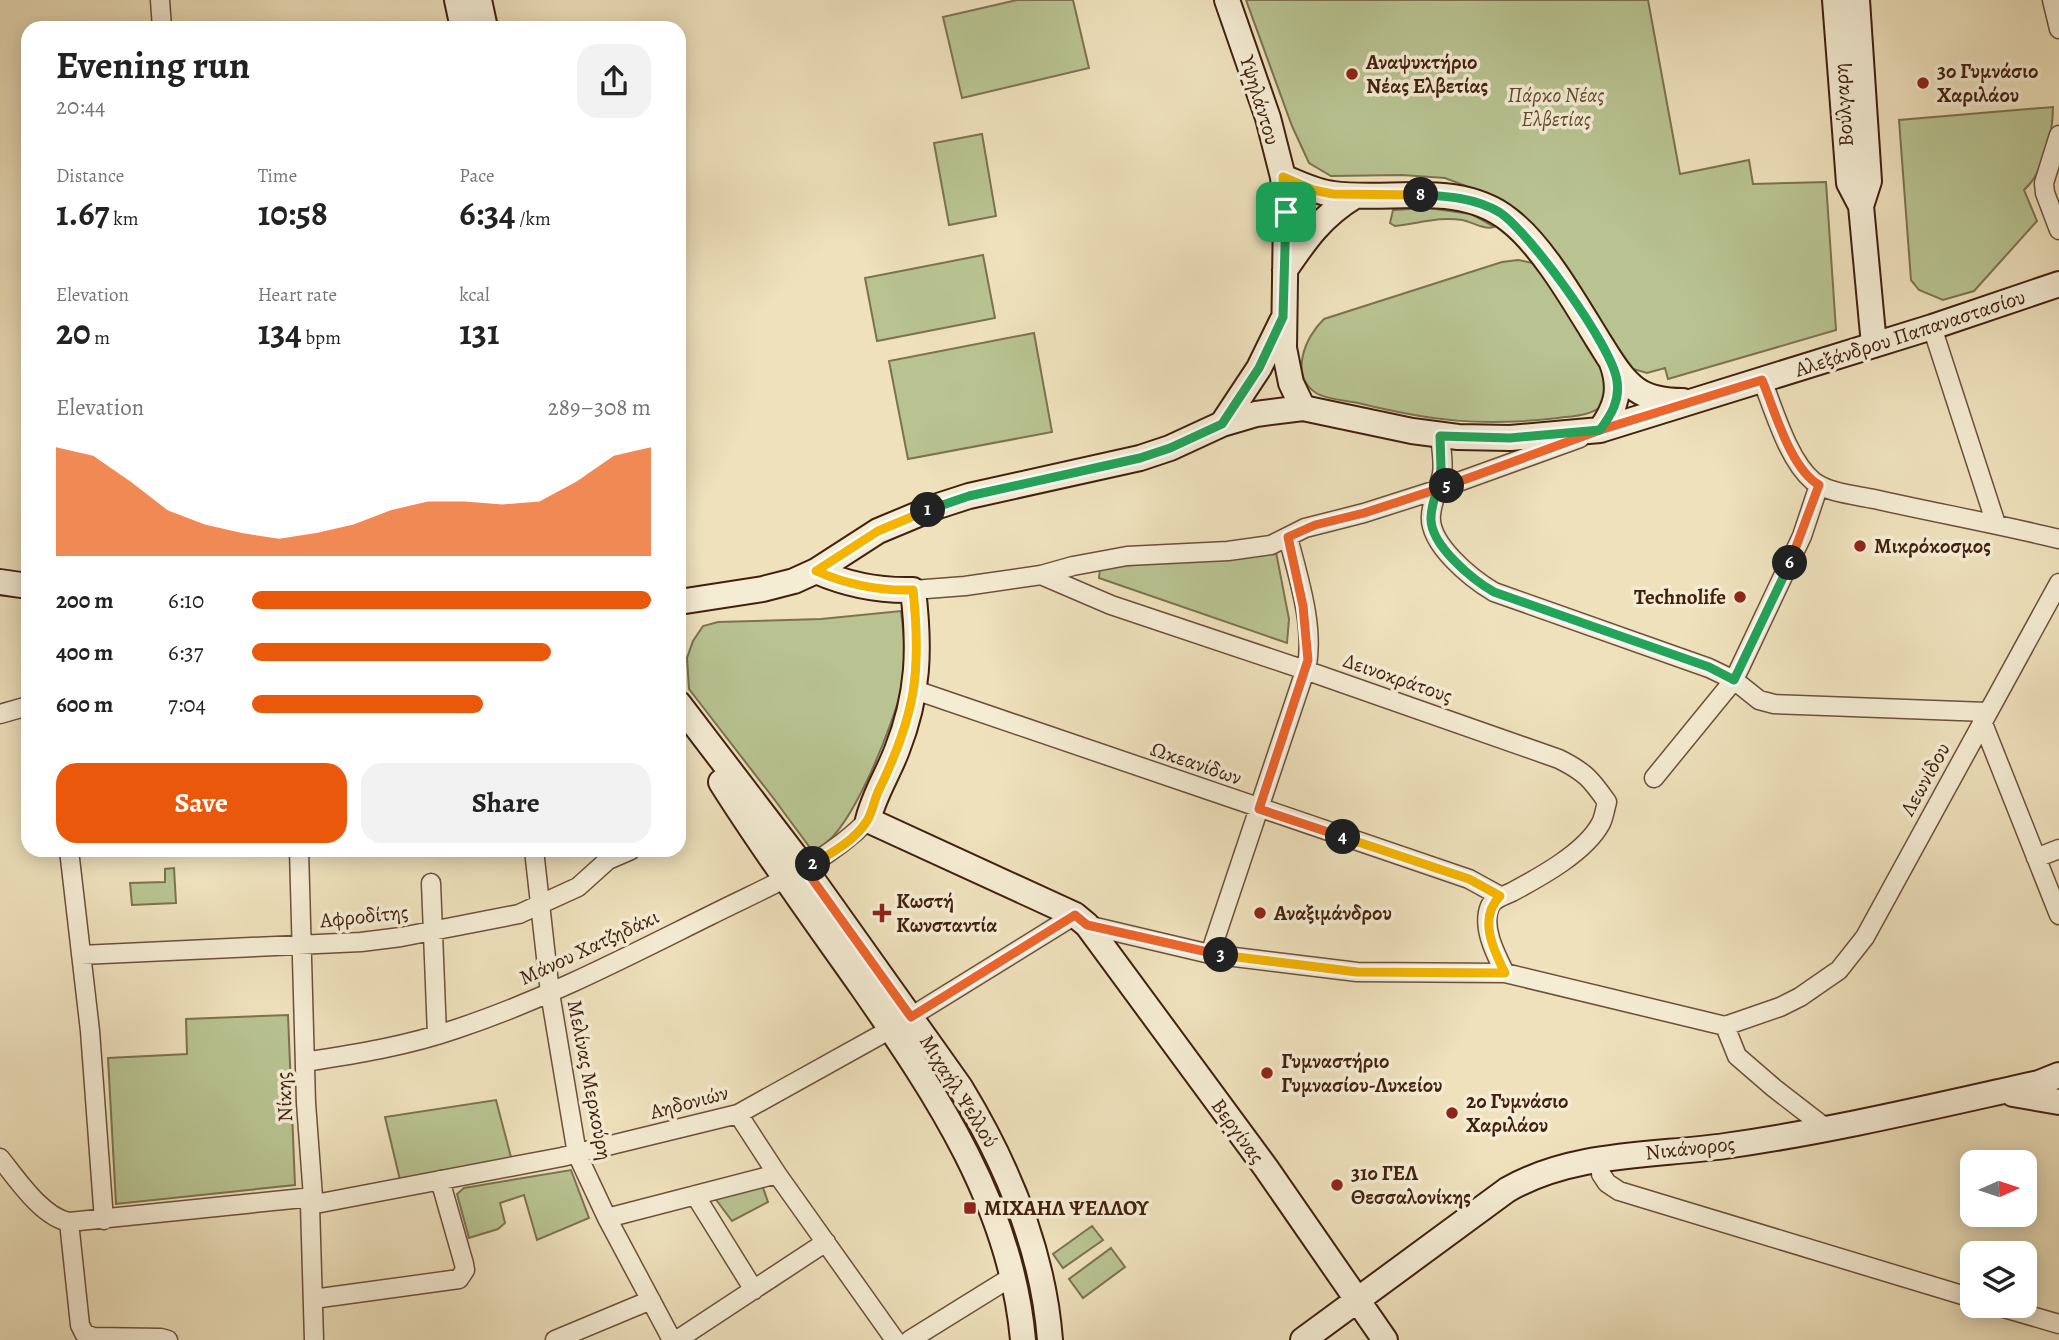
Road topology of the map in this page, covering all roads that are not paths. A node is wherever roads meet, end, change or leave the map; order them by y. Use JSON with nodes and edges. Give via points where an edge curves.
{"nodes":[{"id":1,"x":160,"y":0,"type":"edge"},
{"id":2,"x":457,"y":0,"type":"edge"},
{"id":3,"x":479,"y":0,"type":"edge"},
{"id":4,"x":1227,"y":0,"type":"edge"},
{"id":5,"x":1835,"y":0,"type":"edge"},
{"id":6,"x":1857,"y":0,"type":"edge"},
{"id":7,"x":2052,"y":0,"type":"edge"},
{"id":8,"x":162,"y":21,"type":"edge"},
{"id":9,"x":462,"y":21,"type":"edge"},
{"id":10,"x":484,"y":21,"type":"edge"},
{"id":11,"x":2059,"y":29,"type":"edge"},
{"id":12,"x":2059,"y":135,"type":"edge"},
{"id":13,"x":1283,"y":177,"type":"junction"},
{"id":14,"x":1355,"y":196,"type":"junction"},
{"id":15,"x":1861,"y":206,"type":"junction"},
{"id":16,"x":2059,"y":230,"type":"edge"},
{"id":17,"x":1284,"y":271,"type":"junction"},
{"id":18,"x":2059,"y":284,"type":"edge"},
{"id":19,"x":1283,"y":317,"type":"junction"},
{"id":20,"x":1932,"y":327,"type":"junction"},
{"id":21,"x":1874,"y":345,"type":"junction"},
{"id":22,"x":1610,"y":360,"type":"junction"},
{"id":23,"x":1762,"y":380,"type":"junction"},
{"id":24,"x":1694,"y":401,"type":"junction"},
{"id":25,"x":1303,"y":408,"type":"junction"},
{"id":26,"x":1222,"y":424,"type":"junction"},
{"id":27,"x":1600,"y":430,"type":"junction"},
{"id":28,"x":1440,"y":436,"type":"junction"},
{"id":29,"x":1819,"y":485,"type":"junction"},
{"id":30,"x":1436,"y":490,"type":"junction"},
{"id":31,"x":1996,"y":524,"type":"junction"},
{"id":32,"x":1288,"y":537,"type":"junction"},
{"id":33,"x":2059,"y":539,"type":"edge"},
{"id":34,"x":816,"y":571,"type":"junction"},
{"id":35,"x":1041,"y":575,"type":"junction"},
{"id":36,"x":0,"y":582,"type":"edge"},
{"id":37,"x":2059,"y":583,"type":"edge"},
{"id":38,"x":21,"y":585,"type":"edge"},
{"id":39,"x":913,"y":590,"type":"junction"},
{"id":40,"x":686,"y":598,"type":"edge"},
{"id":41,"x":1306,"y":670,"type":"junction"},
{"id":42,"x":1737,"y":683,"type":"junction"},
{"id":43,"x":915,"y":690,"type":"junction"},
{"id":44,"x":21,"y":708,"type":"edge"},
{"id":45,"x":0,"y":713,"type":"edge"},
{"id":46,"x":1985,"y":716,"type":"junction"},
{"id":47,"x":686,"y":720,"type":"edge"},
{"id":48,"x":1654,"y":778,"type":"dead end"},
{"id":49,"x":1259,"y":809,"type":"junction"},
{"id":50,"x":868,"y":820,"type":"junction"},
{"id":51,"x":2059,"y":849,"type":"edge"},
{"id":52,"x":70,"y":857,"type":"edge"},
{"id":53,"x":299,"y":857,"type":"edge"},
{"id":54,"x":535,"y":857,"type":"edge"},
{"id":55,"x":615,"y":857,"type":"edge"},
{"id":56,"x":2036,"y":859,"type":"junction"},
{"id":57,"x":795,"y":873,"type":"junction"},
{"id":58,"x":431,"y":883,"type":"dead end"},
{"id":59,"x":1500,"y":896,"type":"junction"},
{"id":60,"x":540,"y":906,"type":"junction"},
{"id":61,"x":2059,"y":915,"type":"edge"},
{"id":62,"x":1081,"y":920,"type":"junction"},
{"id":63,"x":432,"y":931,"type":"junction"},
{"id":64,"x":302,"y":945,"type":"junction"},
{"id":65,"x":1210,"y":954,"type":"junction"},
{"id":66,"x":81,"y":955,"type":"junction"},
{"id":67,"x":1505,"y":973,"type":"junction"},
{"id":68,"x":550,"y":993,"type":"junction"},
{"id":69,"x":901,"y":1023,"type":"junction"},
{"id":70,"x":1725,"y":1026,"type":"junction"},
{"id":71,"x":437,"y":1035,"type":"junction"},
{"id":72,"x":305,"y":1062,"type":"junction"},
{"id":73,"x":2059,"y":1075,"type":"edge"},
{"id":74,"x":1999,"y":1092,"type":"junction"},
{"id":75,"x":2059,"y":1102,"type":"edge"},
{"id":76,"x":738,"y":1114,"type":"junction"},
{"id":77,"x":1828,"y":1129,"type":"junction"},
{"id":78,"x":577,"y":1154,"type":"junction"},
{"id":79,"x":0,"y":1158,"type":"edge"},
{"id":80,"x":776,"y":1174,"type":"junction"},
{"id":81,"x":1601,"y":1174,"type":"dead end"},
{"id":82,"x":440,"y":1180,"type":"junction"},
{"id":83,"x":695,"y":1195,"type":"junction"},
{"id":84,"x":312,"y":1201,"type":"junction"},
{"id":85,"x":607,"y":1218,"type":"junction"},
{"id":86,"x":104,"y":1220,"type":"junction"},
{"id":87,"x":69,"y":1222,"type":"junction"},
{"id":88,"x":826,"y":1242,"type":"junction"},
{"id":89,"x":1013,"y":1276,"type":"junction"},
{"id":90,"x":754,"y":1290,"type":"junction"},
{"id":91,"x":1960,"y":1294,"type":"edge"},
{"id":92,"x":313,"y":1300,"type":"junction"},
{"id":93,"x":650,"y":1300,"type":"junction"},
{"id":94,"x":1356,"y":1300,"type":"junction"},
{"id":95,"x":2037,"y":1318,"type":"edge"},
{"id":96,"x":2059,"y":1324,"type":"edge"},
{"id":97,"x":2059,"y":1332,"type":"edge"},
{"id":98,"x":168,"y":1340,"type":"edge"},
{"id":99,"x":314,"y":1340,"type":"edge"},
{"id":100,"x":555,"y":1340,"type":"edge"},
{"id":101,"x":672,"y":1340,"type":"edge"},
{"id":102,"x":677,"y":1340,"type":"edge"},
{"id":103,"x":895,"y":1340,"type":"edge"},
{"id":104,"x":910,"y":1340,"type":"edge"},
{"id":105,"x":1023,"y":1340,"type":"edge"},
{"id":106,"x":1050,"y":1340,"type":"edge"},
{"id":107,"x":1303,"y":1340,"type":"edge"},
{"id":108,"x":1385,"y":1340,"type":"edge"},
{"id":109,"x":2056,"y":1340,"type":"edge"}],
"edges":[{"from":1,"to":8,"type":"street"},
{"from":2,"to":9,"type":"street"},
{"from":3,"to":10,"type":"street"},
{"from":4,"to":13,"type":"street","name":"Υψηλάντου"},
{"from":5,"to":15,"type":"street","name":"Βούλγαρη","via":[[1849,183]]},
{"from":6,"to":15,"type":"street","name":"Βούλγαρη","via":[[1870,181]]},
{"from":7,"to":11,"type":"street"},
{"from":12,"to":16,"type":"street","via":[[2044,183]]},
{"from":13,"to":14,"type":"street","via":[[1313,190]]},
{"from":13,"to":17,"type":"street","name":"Υψηλάντου"},
{"from":14,"to":17,"type":"street","via":[[1317,224]]},
{"from":14,"to":22,"type":"street","via":[[1452,197],[1500,213],[1546,261]]},
{"from":15,"to":21,"type":"street","name":"Βούλγαρη"},
{"from":17,"to":19,"type":"street","name":"Υψηλάντου"},
{"from":18,"to":20,"type":"street","name":"Αλεξάνδρου Παπαναστασίου"},
{"from":19,"to":25,"type":"street","name":"Υψηλάντου","via":[[1286,366]]},
{"from":19,"to":26,"type":"street","via":[[1259,368]]},
{"from":20,"to":21,"type":"street","name":"Αλεξάνδρου Παπαναστασίου"},
{"from":20,"to":31,"type":"street"},
{"from":21,"to":23,"type":"street","name":"Αλεξάνδρου Παπαναστασίου"},
{"from":22,"to":24,"type":"street","via":[[1646,394]]},
{"from":22,"to":27,"type":"street","via":[[1618,396]]},
{"from":23,"to":24,"type":"street","name":"Αλεξάνδρου Παπαναστασίου"},
{"from":23,"to":29,"type":"street","via":[[1791,451]]},
{"from":24,"to":27,"type":"street","name":"Αλεξάνδρου Παπαναστασίου"},
{"from":25,"to":26,"type":"street","name":"Αλεξάνδρου Παπαναστασίου"},
{"from":25,"to":28,"type":"street","name":"Αλεξάνδρου Παπαναστασίου"},
{"from":26,"to":34,"type":"street","name":"Αλεξάνδρου Παπαναστασίου","via":[[1140,458],[938,506],[878,531]]},
{"from":27,"to":28,"type":"street","name":"Αλεξάνδρου Παπαναστασίου","via":[[1510,438]]},
{"from":27,"to":30,"type":"street","name":"Αλεξάνδρου Παπαναστασίου"},
{"from":28,"to":30,"type":"street","via":[[1441,474]]},
{"from":29,"to":31,"type":"street"},
{"from":29,"to":42,"type":"street","via":[[1802,536]]},
{"from":30,"to":32,"type":"street","name":"Αλεξάνδρου Παπαναστασίου"},
{"from":30,"to":42,"type":"street","via":[[1431,524],[1452,559],[1483,585],[1709,667]]},
{"from":31,"to":33,"type":"street"},
{"from":32,"to":35,"type":"street","name":"Αλεξάνδρου Παπαναστασίου","via":[[1247,549],[1127,556]]},
{"from":32,"to":41,"type":"street","via":[[1305,615]]},
{"from":34,"to":39,"type":"street","name":"Αλεξάνδρου Παπαναστασίου","via":[[855,585]]},
{"from":34,"to":40,"type":"street","name":"Αλεξάνδρου Παπαναστασίου","via":[[763,589]]},
{"from":35,"to":39,"type":"street","name":"Αλεξάνδρου Παπαναστασίου"},
{"from":35,"to":41,"type":"street","name":"Δεινοκράτους","via":[[1094,599]]},
{"from":36,"to":38,"type":"street"},
{"from":37,"to":46,"type":"street","name":"Λεωνίδου"},
{"from":39,"to":43,"type":"street","via":[[918,639]]},
{"from":41,"to":49,"type":"street"},
{"from":41,"to":59,"type":"street","name":"Δεινοκράτους","via":[[1559,759],[1593,781],[1607,802],[1597,829],[1556,866]]},
{"from":42,"to":46,"type":"street","via":[[1769,703]]},
{"from":42,"to":48,"type":"street"},
{"from":43,"to":49,"type":"street","name":"Ωκεανίδων"},
{"from":43,"to":50,"type":"street"},
{"from":44,"to":45,"type":"street"},
{"from":46,"to":56,"type":"street"},
{"from":46,"to":70,"type":"street","name":"Λεωνίδου","via":[[1865,937],[1845,963],[1780,1007]]},
{"from":47,"to":57,"type":"street","name":"Μιχαήλ Ψελλού","via":[[708,762]]},
{"from":49,"to":59,"type":"street","name":"Ωκεανίδων","via":[[1469,879]]},
{"from":49,"to":65,"type":"street"},
{"from":50,"to":57,"type":"street","name":"Μάνου Χατζηδάκι","via":[[848,841]]},
{"from":50,"to":62,"type":"street"},
{"from":51,"to":56,"type":"street"},
{"from":52,"to":66,"type":"street"},
{"from":53,"to":64,"type":"street","name":"Νίκης"},
{"from":54,"to":60,"type":"street","name":"Μελίνας Μερκούρη"},
{"from":55,"to":60,"type":"street","name":"Αφροδίτης","via":[[578,887]]},
{"from":56,"to":61,"type":"street"},
{"from":57,"to":68,"type":"street","name":"Μάνου Χατζηδάκι"},
{"from":57,"to":69,"type":"street","name":"Μιχαήλ Ψελλού"},
{"from":58,"to":63,"type":"street"},
{"from":59,"to":67,"type":"street","via":[[1490,906],[1488,922]]},
{"from":60,"to":63,"type":"street","name":"Αφροδίτης"},
{"from":60,"to":68,"type":"street","name":"Μελίνας Μερκούρη"},
{"from":62,"to":65,"type":"street"},
{"from":62,"to":69,"type":"street","name":"Αηδονιών"},
{"from":62,"to":94,"type":"street","name":"Βεργίνας","via":[[1266,1168]]},
{"from":63,"to":64,"type":"street","name":"Αφροδίτης"},
{"from":63,"to":71,"type":"street"},
{"from":64,"to":66,"type":"street","name":"Αφροδίτης"},
{"from":64,"to":72,"type":"street","name":"Νίκης"},
{"from":65,"to":67,"type":"street","via":[[1357,972]]},
{"from":66,"to":86,"type":"street"},
{"from":67,"to":70,"type":"street"},
{"from":68,"to":71,"type":"street","name":"Μάνου Χατζηδάκι"},
{"from":68,"to":78,"type":"street","name":"Μελίνας Μερκούρη"},
{"from":69,"to":76,"type":"street","name":"Αηδονιών"},
{"from":69,"to":89,"type":"street","name":"Μιχαήλ Ψελλού","via":[[998,1223]]},
{"from":69,"to":106,"type":"street","name":"Μιχαήλ Ψελλού","via":[[960,1087],[1000,1158],[1032,1248]]},
{"from":70,"to":77,"type":"street","via":[[1737,1056]]},
{"from":71,"to":72,"type":"street","name":"Μάνου Χατζηδάκι"},
{"from":72,"to":84,"type":"street","name":"Νίκης"},
{"from":73,"to":74,"type":"street","name":"Νικάνορος"},
{"from":74,"to":75,"type":"street"},
{"from":74,"to":77,"type":"street","name":"Νικάνορος"},
{"from":76,"to":78,"type":"street","name":"Αηδονιών"},
{"from":76,"to":80,"type":"street"},
{"from":77,"to":94,"type":"street","name":"Νικάνορος","via":[[1612,1158],[1530,1178]]},
{"from":78,"to":82,"type":"street","name":"Αηδονιών"},
{"from":78,"to":85,"type":"street","name":"Μελίνας Μερκούρη"},
{"from":79,"to":87,"type":"street","via":[[52,1216]]},
{"from":80,"to":83,"type":"street"},
{"from":80,"to":88,"type":"street"},
{"from":81,"to":91,"type":"street","via":[[1619,1191]]},
{"from":82,"to":84,"type":"street","name":"Αηδονιών"},
{"from":82,"to":92,"type":"street","via":[[464,1264],[458,1279]]},
{"from":83,"to":85,"type":"street"},
{"from":83,"to":90,"type":"street"},
{"from":84,"to":86,"type":"street","name":"Αηδονιών"},
{"from":84,"to":92,"type":"street","name":"Νίκης"},
{"from":85,"to":93,"type":"street","name":"Μελίνας Μερκούρη"},
{"from":86,"to":87,"type":"street","name":"Αηδονιών"},
{"from":87,"to":98,"type":"street","via":[[84,1333]]},
{"from":88,"to":90,"type":"street"},
{"from":88,"to":103,"type":"street"},
{"from":89,"to":104,"type":"street"},
{"from":89,"to":105,"type":"street","name":"Μιχαήλ Ψελλού"},
{"from":90,"to":102,"type":"street"},
{"from":92,"to":99,"type":"street","name":"Νίκης"},
{"from":93,"to":100,"type":"street"},
{"from":93,"to":101,"type":"street","name":"Μελίνας Μερκούρη"},
{"from":94,"to":107,"type":"street","name":"Νικάνορος"},
{"from":94,"to":108,"type":"street","name":"Βεργίνας"},
{"from":95,"to":96,"type":"street"},
{"from":97,"to":109,"type":"street"}]}
